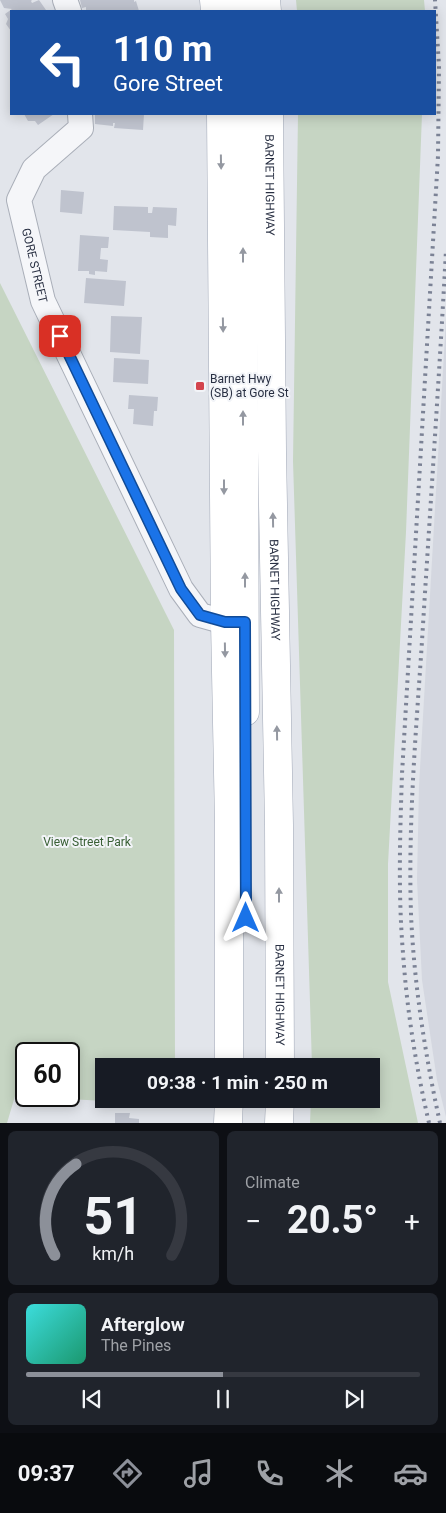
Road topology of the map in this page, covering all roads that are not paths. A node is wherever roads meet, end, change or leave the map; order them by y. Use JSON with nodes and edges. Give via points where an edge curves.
{"nodes":[{"id":1,"x":220,"y":115,"type":"edge"},
{"id":2,"x":243,"y":115,"type":"edge"},
{"id":3,"x":269,"y":115,"type":"edge"},
{"id":4,"x":81,"y":121,"type":"edge"},
{"id":5,"x":235,"y":622,"type":"junction"},
{"id":6,"x":229,"y":1058,"type":"edge"},
{"id":7,"x":246,"y":1058,"type":"edge"},
{"id":8,"x":280,"y":1058,"type":"edge"},
{"id":9,"x":228,"y":1108,"type":"edge"},
{"id":10,"x":246,"y":1108,"type":"edge"},
{"id":11,"x":280,"y":1108,"type":"edge"},
{"id":12,"x":228,"y":1123,"type":"edge"},
{"id":13,"x":245,"y":1123,"type":"edge"},
{"id":14,"x":279,"y":1123,"type":"edge"}],
"edges":[{"from":1,"to":5,"type":"main road","one_way":true},
{"from":5,"to":2,"type":"main road","one_way":true},
{"from":8,"to":3,"type":"main road","name":"BARNET HIGHWAY","one_way":true},
{"from":4,"to":5,"type":"street","name":"GORE STREET","via":[[34,169],[19,200],[43,301],[181,589],[200,615]]},
{"from":5,"to":6,"type":"main road","one_way":true,"via":[[229,822]]},
{"from":5,"to":7,"type":"main road"},
{"from":9,"to":12,"type":"main road"},
{"from":10,"to":13,"type":"main road"},
{"from":11,"to":14,"type":"main road"}]}
